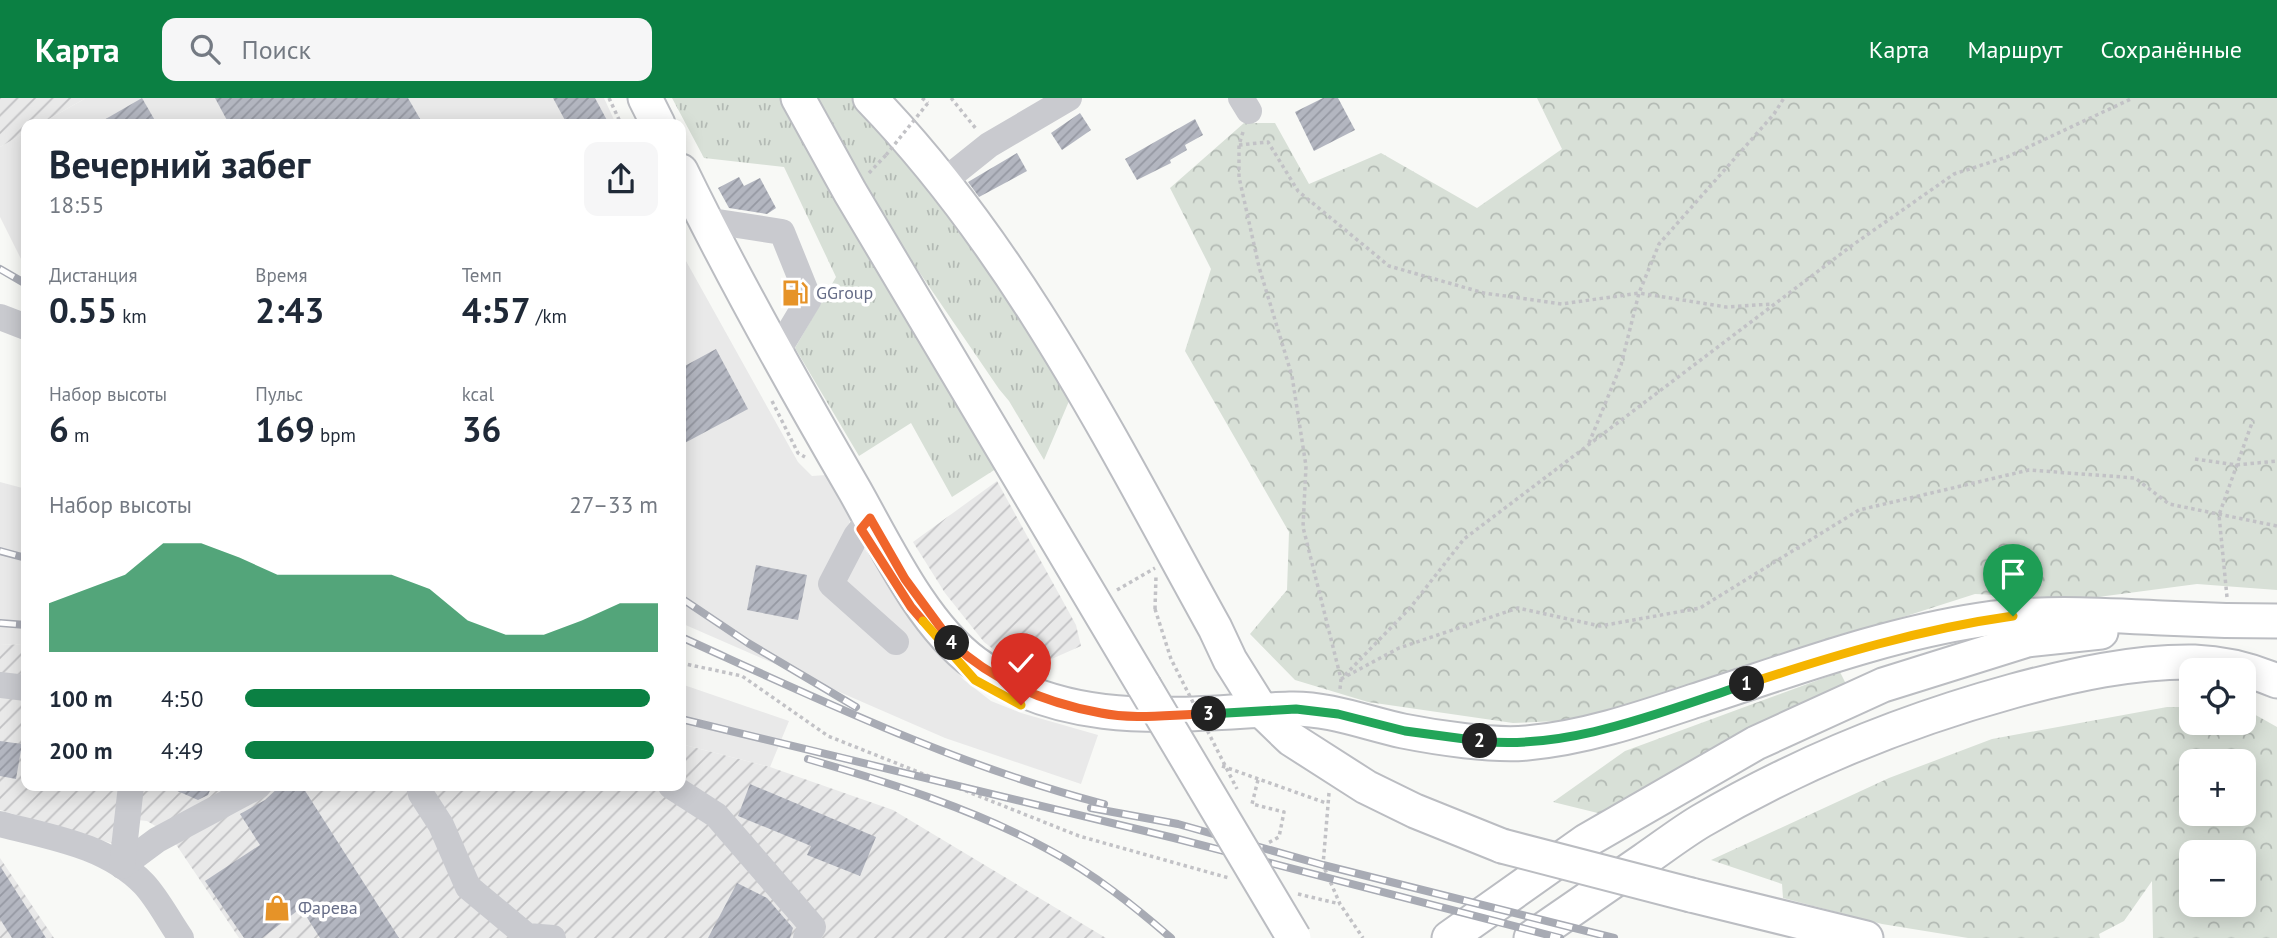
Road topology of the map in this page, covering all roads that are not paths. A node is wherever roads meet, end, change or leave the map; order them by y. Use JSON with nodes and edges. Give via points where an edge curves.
{"nodes":[{"id":1,"x":645,"y":98,"type":"edge"},
{"id":2,"x":798,"y":98,"type":"edge"},
{"id":3,"x":870,"y":98,"type":"edge"},
{"id":4,"x":1069,"y":98,"type":"edge"},
{"id":5,"x":656,"y":119,"type":"edge"},
{"id":6,"x":686,"y":181,"type":"edge"},
{"id":7,"x":944,"y":181,"type":"junction"},
{"id":8,"x":705,"y":220,"type":"junction"},
{"id":9,"x":0,"y":317,"type":"edge"},
{"id":10,"x":21,"y":325,"type":"edge"},
{"id":11,"x":776,"y":354,"type":"junction"},
{"id":12,"x":870,"y":518,"type":"junction"},
{"id":13,"x":2220,"y":621,"type":"junction"},
{"id":14,"x":2277,"y":621,"type":"edge"},
{"id":15,"x":896,"y":642,"type":"dead end"},
{"id":16,"x":2277,"y":681,"type":"edge"},
{"id":17,"x":0,"y":685,"type":"edge"},
{"id":18,"x":21,"y":687,"type":"edge"},
{"id":19,"x":1262,"y":711,"type":"junction"},
{"id":20,"x":130,"y":791,"type":"edge"},
{"id":21,"x":248,"y":791,"type":"edge"},
{"id":22,"x":420,"y":791,"type":"edge"},
{"id":23,"x":679,"y":791,"type":"edge"},
{"id":24,"x":0,"y":824,"type":"edge"},
{"id":25,"x":122,"y":866,"type":"junction"},
{"id":26,"x":181,"y":938,"type":"edge"},
{"id":27,"x":553,"y":938,"type":"edge"},
{"id":28,"x":806,"y":938,"type":"edge"},
{"id":29,"x":1294,"y":938,"type":"edge"},
{"id":30,"x":1449,"y":938,"type":"edge"},
{"id":31,"x":1531,"y":938,"type":"edge"},
{"id":32,"x":1867,"y":938,"type":"edge"}],
"edges":[{"from":1,"to":5,"type":"main road"},
{"from":2,"to":29,"type":"main road","bridge":true},
{"from":3,"to":7,"type":"main road"},
{"from":4,"to":7,"type":"street","via":[[989,145]]},
{"from":6,"to":8,"type":"main road"},
{"from":7,"to":19,"type":"main road","via":[[997,254],[1081,387]]},
{"from":8,"to":11,"type":"main road"},
{"from":8,"to":11,"type":"street","via":[[782,232],[809,299]]},
{"from":9,"to":10,"type":"street"},
{"from":11,"to":12,"type":"main road"},
{"from":12,"to":15,"type":"street","via":[[831,584]]},
{"from":12,"to":19,"type":"main road","via":[[905,579],[952,644],[1010,684],[1102,713]]},
{"from":13,"to":14,"type":"main road"},
{"from":13,"to":19,"type":"main road","via":[[2058,614],[1976,621],[1850,650],[1599,730],[1527,743],[1405,731],[1338,714]]},
{"from":13,"to":30,"type":"main road","via":[[2027,640],[1882,685],[1755,743],[1587,841]]},
{"from":16,"to":31,"type":"main road","via":[[2219,664],[2152,663],[2054,680],[1908,724],[1839,752],[1700,822]]},
{"from":17,"to":18,"type":"street"},
{"from":19,"to":32,"type":"main road","bridge":true,"via":[[1292,739],[1366,787],[1502,846]]},
{"from":20,"to":25,"type":"street"},
{"from":21,"to":25,"type":"street","via":[[157,839]]},
{"from":22,"to":27,"type":"street","via":[[468,887],[527,936]]},
{"from":23,"to":28,"type":"street","via":[[716,815],[813,928]]},
{"from":24,"to":25,"type":"street","via":[[92,849]]},
{"from":25,"to":26,"type":"street","via":[[144,885]]}]}
